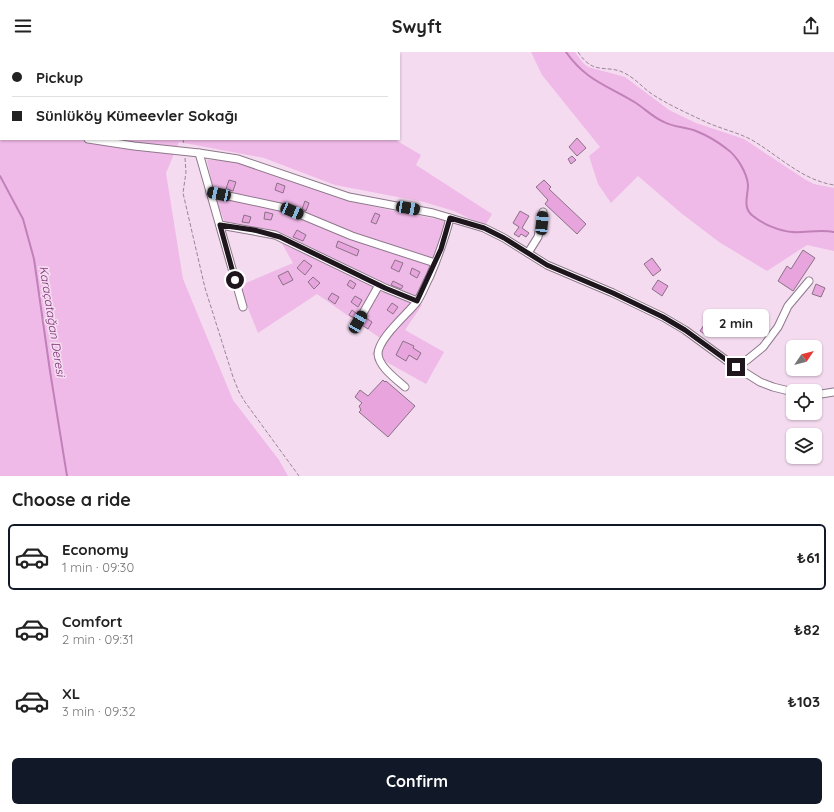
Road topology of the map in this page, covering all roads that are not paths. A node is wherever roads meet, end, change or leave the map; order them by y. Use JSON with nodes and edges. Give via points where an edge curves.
{"nodes":[{"id":1,"x":95,"y":140,"type":"edge"},
{"id":2,"x":199,"y":153,"type":"junction"},
{"id":3,"x":210,"y":192,"type":"junction"},
{"id":4,"x":542,"y":212,"type":"dead end"},
{"id":5,"x":450,"y":218,"type":"junction"},
{"id":6,"x":220,"y":225,"type":"junction"},
{"id":7,"x":528,"y":253,"type":"junction"},
{"id":8,"x":435,"y":263,"type":"junction"},
{"id":9,"x":809,"y":281,"type":"dead end"},
{"id":10,"x":379,"y":285,"type":"junction"},
{"id":11,"x":417,"y":301,"type":"junction"},
{"id":12,"x":243,"y":307,"type":"dead end"},
{"id":13,"x":358,"y":322,"type":"dead end"},
{"id":14,"x":736,"y":367,"type":"junction"},
{"id":15,"x":405,"y":387,"type":"dead end"},
{"id":16,"x":786,"y":391,"type":"edge"},
{"id":17,"x":834,"y":392,"type":"edge"},
{"id":18,"x":822,"y":394,"type":"edge"}],
"edges":[{"from":1,"to":2,"type":"street"},
{"from":2,"to":3,"type":"street"},
{"from":2,"to":5,"type":"street","via":[[250,162],[356,199]]},
{"from":3,"to":6,"type":"street"},
{"from":3,"to":8,"type":"street","via":[[280,207],[352,236]]},
{"from":4,"to":7,"type":"street","via":[[538,237]]},
{"from":5,"to":7,"type":"street","via":[[484,228]]},
{"from":5,"to":8,"type":"street"},
{"from":6,"to":10,"type":"street","via":[[280,237]]},
{"from":6,"to":12,"type":"street"},
{"from":7,"to":14,"type":"street","via":[[547,265],[663,317]]},
{"from":8,"to":11,"type":"street"},
{"from":9,"to":14,"type":"street","via":[[788,306],[768,342]]},
{"from":10,"to":11,"type":"street"},
{"from":10,"to":13,"type":"street"},
{"from":11,"to":15,"type":"street","via":[[394,326],[379,350],[379,358],[384,367]]},
{"from":14,"to":16,"type":"street","via":[[766,384]]},
{"from":17,"to":18,"type":"street"}]}
